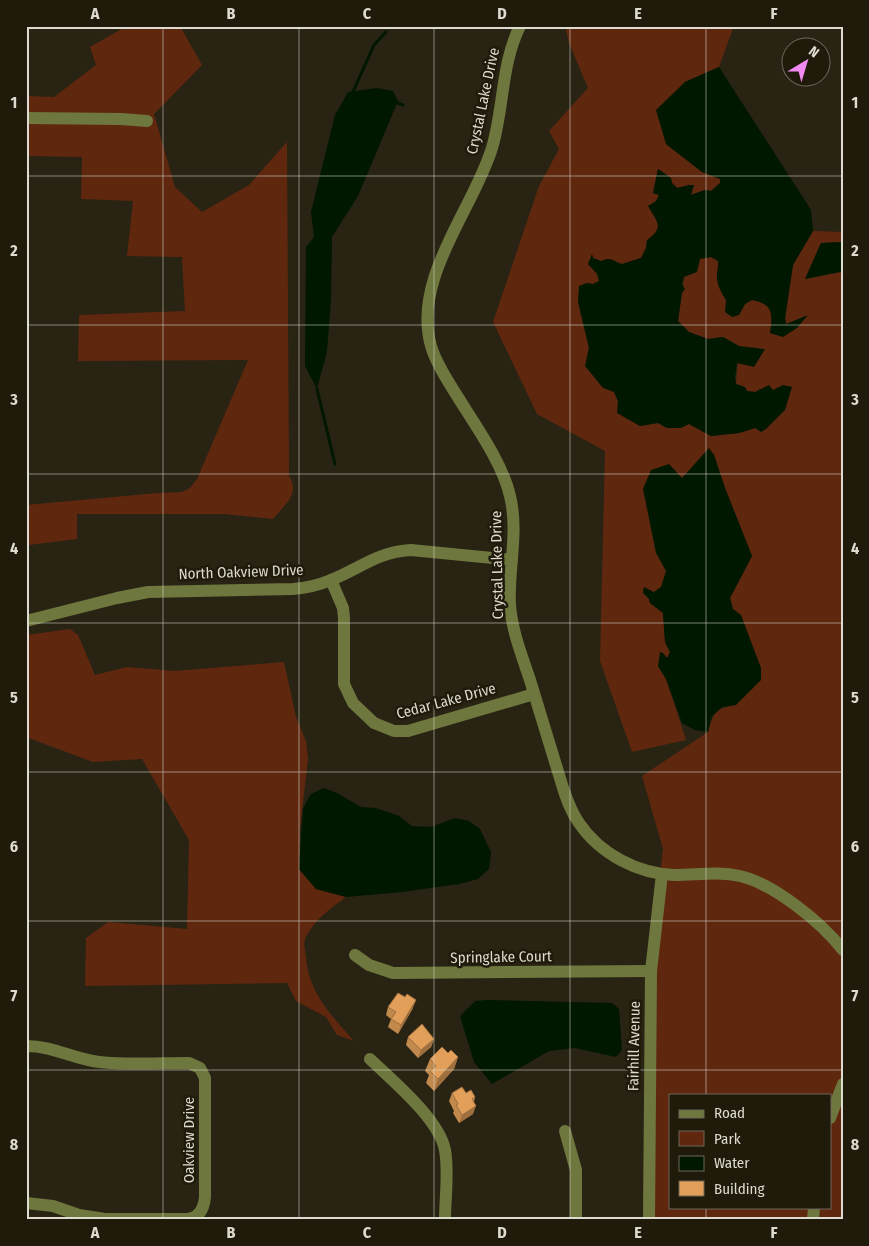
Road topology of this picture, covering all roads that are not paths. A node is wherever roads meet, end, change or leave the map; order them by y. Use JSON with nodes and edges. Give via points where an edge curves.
{"nodes":[{"id":1,"x":520,"y":26,"type":"edge"},
{"id":2,"x":26,"y":118,"type":"edge"},
{"id":3,"x":147,"y":121,"type":"dead end"},
{"id":4,"x":512,"y":560,"type":"junction"},
{"id":5,"x":331,"y":580,"type":"junction"},
{"id":6,"x":26,"y":621,"type":"edge"},
{"id":7,"x":534,"y":694,"type":"junction"},
{"id":8,"x":662,"y":874,"type":"junction"},
{"id":9,"x":843,"y":950,"type":"edge"},
{"id":10,"x":355,"y":955,"type":"dead end"},
{"id":11,"x":651,"y":972,"type":"junction"},
{"id":12,"x":26,"y":1046,"type":"edge"},
{"id":13,"x":370,"y":1059,"type":"dead end"},
{"id":14,"x":843,"y":1084,"type":"edge"},
{"id":15,"x":832,"y":1113,"type":"edge"},
{"id":16,"x":565,"y":1131,"type":"dead end"},
{"id":17,"x":26,"y":1203,"type":"edge"},
{"id":18,"x":445,"y":1220,"type":"edge"},
{"id":19,"x":576,"y":1220,"type":"edge"},
{"id":20,"x":649,"y":1220,"type":"edge"}],
"edges":[{"from":1,"to":4,"type":"street","name":"Crystal Lake Drive","via":[[508,60],[488,160],[446,248],[431,289],[428,326],[431,346],[440,368],[506,481],[514,516]]},
{"from":2,"to":3,"type":"street"},
{"from":4,"to":5,"type":"street","name":"North Oakview Drive","via":[[395,551]]},
{"from":4,"to":7,"type":"street","name":"Crystal Lake Drive","via":[[512,615]]},
{"from":5,"to":6,"type":"street","name":"North Oakview Drive","via":[[293,589],[148,592]]},
{"from":5,"to":7,"type":"street","name":"Cedar Lake Drive","via":[[343,608],[344,684],[353,703],[374,723],[394,731],[408,731]]},
{"from":7,"to":8,"type":"street","name":"Crystal Lake Drive","via":[[563,788],[578,822],[599,846],[618,858],[638,868]]},
{"from":8,"to":9,"type":"street","name":"Crystal Lake Drive","via":[[732,874],[759,882],[814,921]]},
{"from":8,"to":11,"type":"street","name":"Fairhill Avenue"},
{"from":10,"to":11,"type":"street","name":"Springlake Court","via":[[369,965],[393,973]]},
{"from":11,"to":20,"type":"street","name":"Fairhill Avenue"},
{"from":12,"to":17,"type":"street","name":"Oakview Drive","via":[[56,1049],[97,1062],[189,1063],[200,1068],[205,1078],[206,1197],[201,1212],[187,1219],[105,1219]]},
{"from":13,"to":18,"type":"street","via":[[420,1109],[439,1135],[444,1150]]},
{"from":14,"to":15,"type":"street"},
{"from":16,"to":19,"type":"street","via":[[576,1170]]}]}
